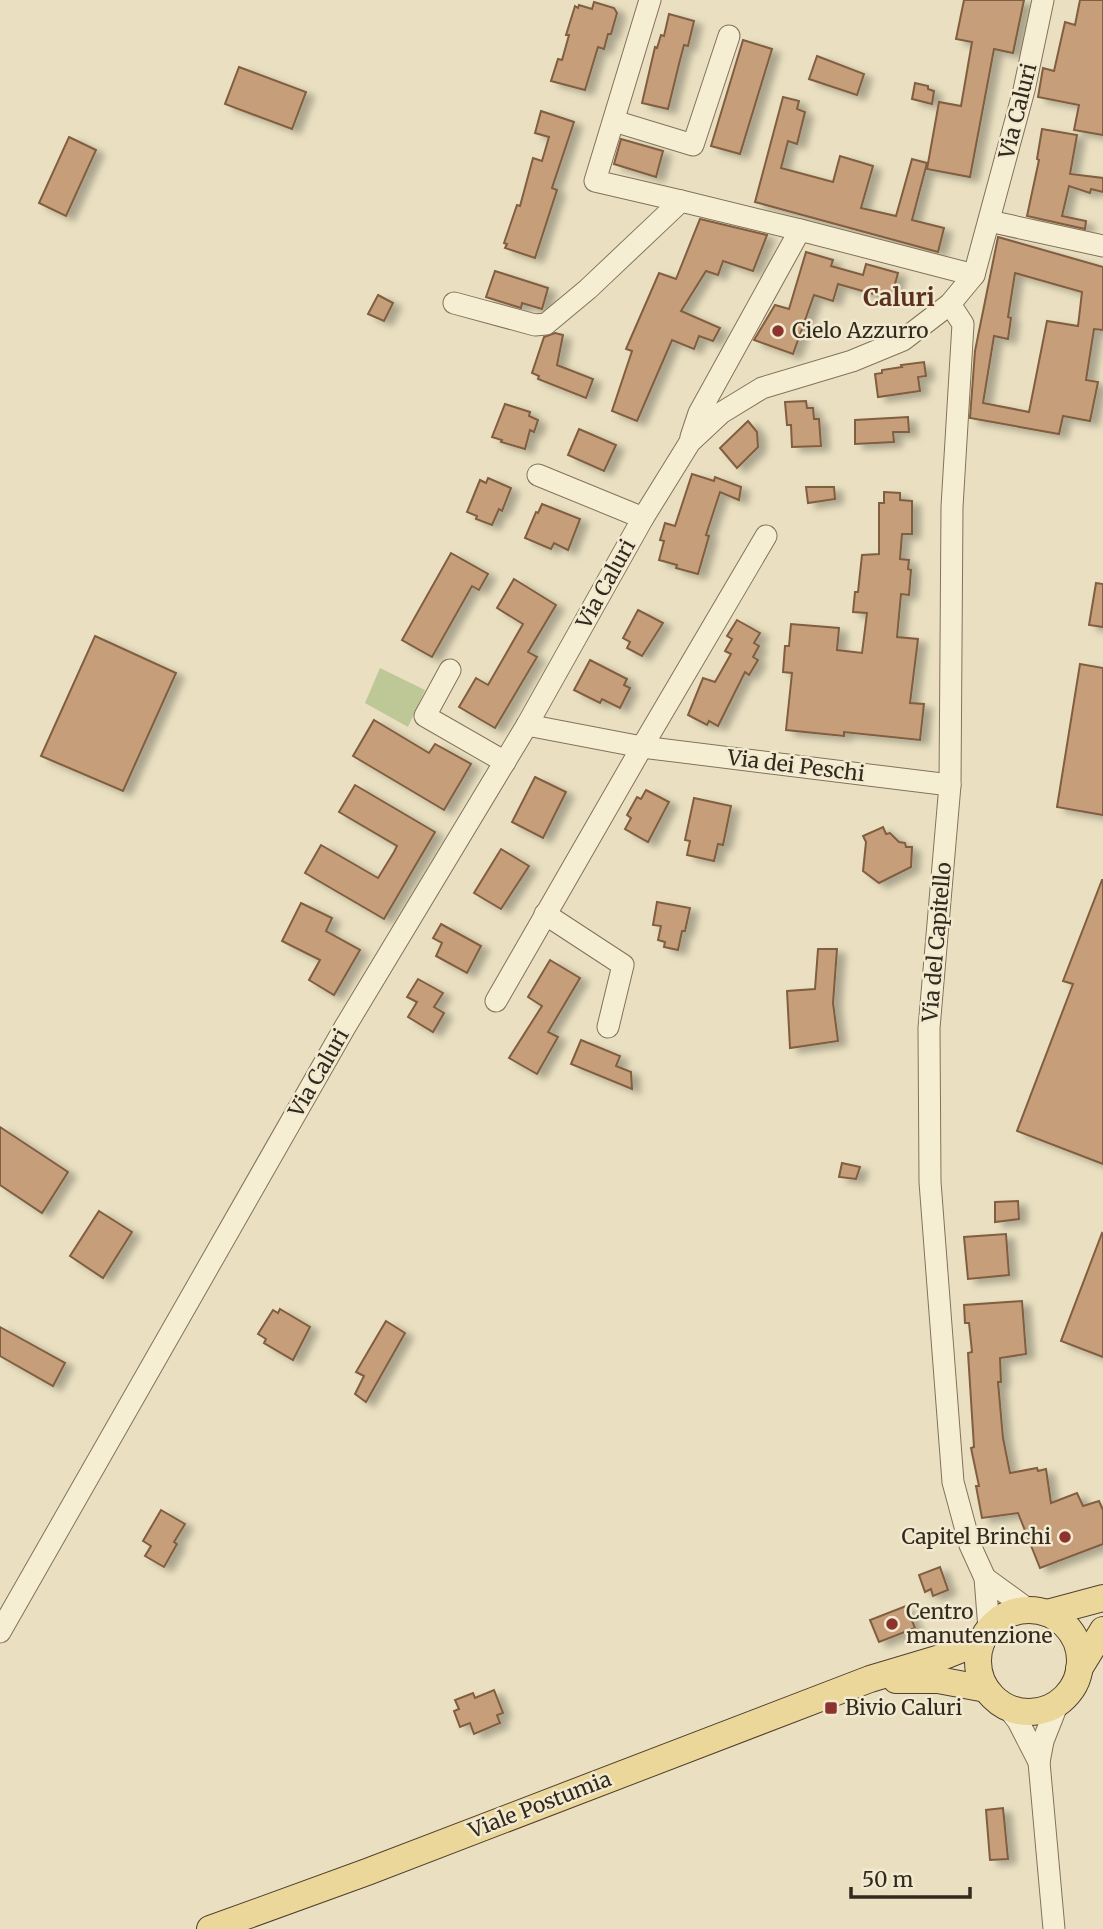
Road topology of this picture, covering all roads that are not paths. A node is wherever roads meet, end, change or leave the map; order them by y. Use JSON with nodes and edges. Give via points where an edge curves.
{"nodes":[{"id":1,"x":650,"y":0,"type":"edge"},
{"id":2,"x":1043,"y":0,"type":"edge"},
{"id":3,"x":729,"y":36,"type":"dead end"},
{"id":4,"x":614,"y":121,"type":"junction"},
{"id":5,"x":681,"y":201,"type":"junction"},
{"id":6,"x":989,"y":221,"type":"junction"},
{"id":7,"x":800,"y":230,"type":"junction"},
{"id":8,"x":1103,"y":246,"type":"edge"},
{"id":9,"x":974,"y":275,"type":"junction"},
{"id":10,"x":454,"y":303,"type":"dead end"},
{"id":11,"x":950,"y":304,"type":"junction"},
{"id":12,"x":690,"y":442,"type":"junction"},
{"id":13,"x":538,"y":475,"type":"dead end"},
{"id":14,"x":643,"y":518,"type":"junction"},
{"id":15,"x":766,"y":536,"type":"dead end"},
{"id":16,"x":450,"y":670,"type":"dead end"},
{"id":17,"x":527,"y":725,"type":"junction"},
{"id":18,"x":642,"y":747,"type":"junction"},
{"id":19,"x":505,"y":762,"type":"junction"},
{"id":20,"x":950,"y":785,"type":"junction"},
{"id":21,"x":545,"y":914,"type":"junction"},
{"id":22,"x":496,"y":1001,"type":"dead end"},
{"id":23,"x":608,"y":1027,"type":"dead end"},
{"id":24,"x":985,"y":1578,"type":"junction"},
{"id":25,"x":1103,"y":1598,"type":"edge"},
{"id":26,"x":1038,"y":1612,"type":"junction"},
{"id":27,"x":1103,"y":1630,"type":"edge"},
{"id":28,"x":0,"y":1632,"type":"edge"},
{"id":29,"x":986,"y":1635,"type":"junction"},
{"id":30,"x":1079,"y":1670,"type":"junction"},
{"id":31,"x":870,"y":1679,"type":"junction"},
{"id":32,"x":986,"y":1689,"type":"junction"},
{"id":33,"x":1058,"y":1703,"type":"junction"},
{"id":34,"x":1007,"y":1707,"type":"junction"},
{"id":35,"x":1039,"y":1762,"type":"junction"},
{"id":36,"x":210,"y":1929,"type":"edge"},
{"id":37,"x":1054,"y":1929,"type":"edge"}],
"edges":[{"from":1,"to":4,"type":"street"},
{"from":2,"to":6,"type":"street","name":"Via Caluri"},
{"from":3,"to":4,"type":"street","via":[[693,145]]},
{"from":4,"to":5,"type":"street","via":[[595,181]]},
{"from":5,"to":7,"type":"street"},
{"from":5,"to":10,"type":"street","via":[[546,324]]},
{"from":6,"to":8,"type":"street"},
{"from":6,"to":9,"type":"street","name":"Via Caluri"},
{"from":7,"to":9,"type":"street"},
{"from":7,"to":12,"type":"street","name":"Via Caluri","via":[[699,413]]},
{"from":9,"to":11,"type":"street","name":"Via Caluri"},
{"from":11,"to":12,"type":"street","name":"Via Caluri","via":[[903,340],[762,388],[721,412]]},
{"from":11,"to":20,"type":"street","name":"Via del Capitello","via":[[963,324],[952,508]]},
{"from":12,"to":14,"type":"street","name":"Via Caluri"},
{"from":13,"to":14,"type":"street","name":"Via Caluri"},
{"from":14,"to":17,"type":"street","name":"Via Caluri"},
{"from":15,"to":18,"type":"street"},
{"from":16,"to":19,"type":"street","via":[[425,716]]},
{"from":17,"to":18,"type":"street","name":"Via dei Peschi"},
{"from":17,"to":19,"type":"street","name":"Via Caluri"},
{"from":18,"to":20,"type":"street","name":"Via dei Peschi"},
{"from":18,"to":21,"type":"street"},
{"from":19,"to":28,"type":"street","name":"Via Caluri","via":[[345,1027]]},
{"from":20,"to":24,"type":"street","name":"Via del Capitello","via":[[929,1028],[930,1182],[953,1482],[970,1545]]},
{"from":21,"to":22,"type":"street"},
{"from":21,"to":23,"type":"street","via":[[623,965]]},
{"from":24,"to":26,"type":"street","name":"Via del Capitello"},
{"from":24,"to":29,"type":"street","name":"Via del Capitello"},
{"from":25,"to":26,"type":"main road","name":"Viale Postumia"},
{"from":26,"to":29,"type":"main road","name":"Viale Postumia","via":[[1007,1615]]},
{"from":26,"to":30,"type":"main road","via":[[1070,1630],[1078,1646]]},
{"from":27,"to":30,"type":"main road"},
{"from":29,"to":31,"type":"main road","name":"Viale Postumia","via":[[937,1659]]},
{"from":29,"to":32,"type":"main road","via":[[978,1665]]},
{"from":30,"to":33,"type":"main road","via":[[1072,1689]]},
{"from":31,"to":32,"type":"main road","name":"Viale Postumia","via":[[938,1680]]},
{"from":31,"to":36,"type":"main road","name":"Viale Postumia"},
{"from":32,"to":34,"type":"main road","name":"Viale Postumia"},
{"from":33,"to":34,"type":"main road","via":[[1038,1712]]},
{"from":33,"to":35,"type":"street"},
{"from":34,"to":35,"type":"street"},
{"from":35,"to":37,"type":"street"}]}
